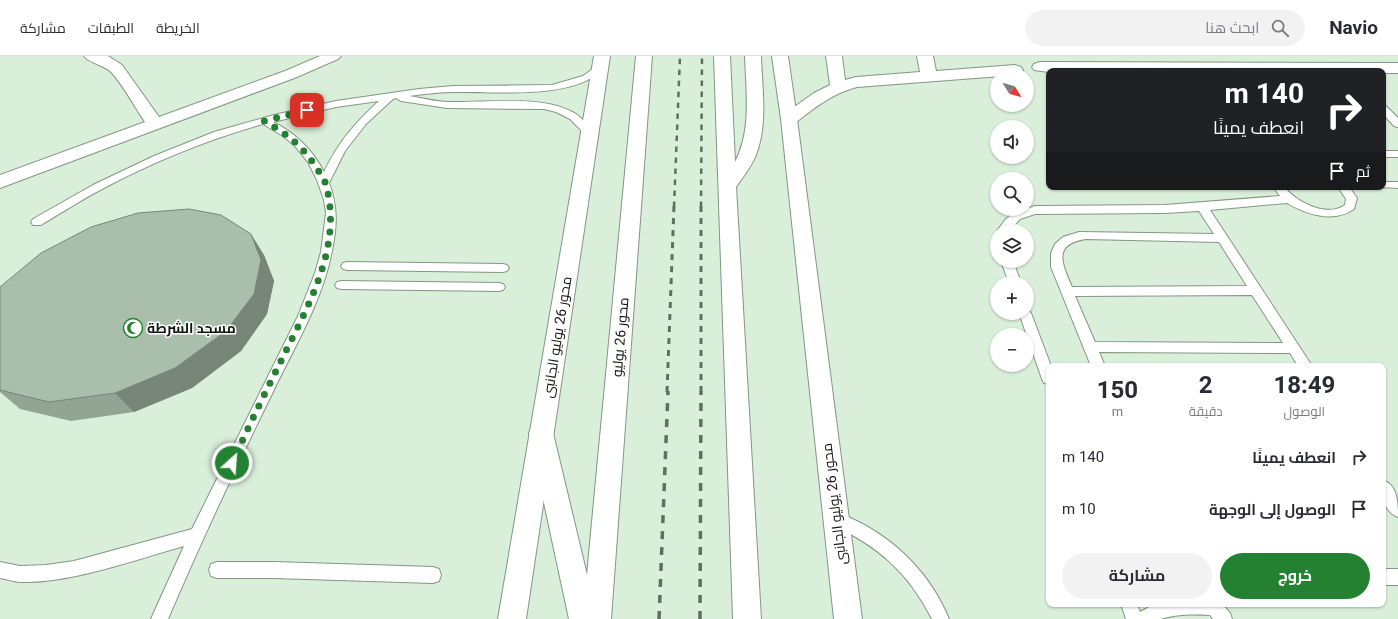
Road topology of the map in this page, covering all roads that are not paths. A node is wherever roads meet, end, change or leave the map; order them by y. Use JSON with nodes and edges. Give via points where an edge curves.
{"nodes":[{"id":1,"x":92,"y":56,"type":"edge"},
{"id":2,"x":333,"y":56,"type":"edge"},
{"id":3,"x":644,"y":56,"type":"edge"},
{"id":4,"x":722,"y":56,"type":"edge"},
{"id":5,"x":753,"y":56,"type":"edge"},
{"id":6,"x":780,"y":56,"type":"edge"},
{"id":7,"x":834,"y":56,"type":"edge"},
{"id":8,"x":925,"y":56,"type":"edge"},
{"id":9,"x":988,"y":56,"type":"edge"},
{"id":10,"x":1270,"y":56,"type":"edge"},
{"id":11,"x":601,"y":61,"type":"edge"},
{"id":12,"x":1043,"y":62,"type":"edge"},
{"id":13,"x":1228,"y":66,"type":"edge"},
{"id":14,"x":1009,"y":68,"type":"edge"},
{"id":15,"x":1030,"y":68,"type":"edge"},
{"id":16,"x":1175,"y":68,"type":"edge"},
{"id":17,"x":1207,"y":68,"type":"edge"},
{"id":18,"x":1282,"y":68,"type":"junction"},
{"id":19,"x":1398,"y":68,"type":"edge"},
{"id":20,"x":990,"y":72,"type":"edge"},
{"id":21,"x":929,"y":76,"type":"junction"},
{"id":22,"x":838,"y":86,"type":"junction"},
{"id":23,"x":391,"y":97,"type":"junction"},
{"id":24,"x":1386,"y":111,"type":"edge"},
{"id":25,"x":789,"y":119,"type":"junction"},
{"id":26,"x":264,"y":121,"type":"junction"},
{"id":27,"x":1386,"y":121,"type":"edge"},
{"id":28,"x":1397,"y":123,"type":"edge"},
{"id":29,"x":155,"y":124,"type":"junction"},
{"id":30,"x":589,"y":135,"type":"junction"},
{"id":31,"x":1386,"y":154,"type":"edge"},
{"id":32,"x":1398,"y":154,"type":"edge"},
{"id":33,"x":325,"y":180,"type":"junction"},
{"id":34,"x":0,"y":182,"type":"edge"},
{"id":35,"x":1398,"y":184,"type":"edge"},
{"id":36,"x":1386,"y":185,"type":"edge"},
{"id":37,"x":727,"y":187,"type":"junction"},
{"id":38,"x":1280,"y":190,"type":"edge"},
{"id":39,"x":1348,"y":190,"type":"edge"},
{"id":40,"x":1288,"y":199,"type":"junction"},
{"id":41,"x":1202,"y":207,"type":"junction"},
{"id":42,"x":37,"y":222,"type":"dead end"},
{"id":43,"x":1007,"y":224,"type":"edge"},
{"id":44,"x":1223,"y":238,"type":"junction"},
{"id":45,"x":347,"y":266,"type":"dead end"},
{"id":46,"x":502,"y":268,"type":"dead end"},
{"id":47,"x":341,"y":285,"type":"dead end"},
{"id":48,"x":498,"y":287,"type":"dead end"},
{"id":49,"x":1256,"y":290,"type":"junction"},
{"id":50,"x":1067,"y":292,"type":"junction"},
{"id":51,"x":1028,"y":320,"type":"edge"},
{"id":52,"x":1090,"y":347,"type":"junction"},
{"id":53,"x":1294,"y":348,"type":"junction"},
{"id":54,"x":1097,"y":363,"type":"edge"},
{"id":55,"x":1303,"y":363,"type":"edge"},
{"id":56,"x":1046,"y":371,"type":"edge"},
{"id":57,"x":541,"y":433,"type":"junction"},
{"id":58,"x":1386,"y":492,"type":"edge"},
{"id":59,"x":1398,"y":510,"type":"edge"},
{"id":60,"x":836,"y":519,"type":"junction"},
{"id":61,"x":197,"y":535,"type":"junction"},
{"id":62,"x":0,"y":570,"type":"edge"},
{"id":63,"x":217,"y":570,"type":"dead end"},
{"id":64,"x":433,"y":575,"type":"dead end"},
{"id":65,"x":1386,"y":577,"type":"edge"},
{"id":66,"x":1398,"y":577,"type":"edge"},
{"id":67,"x":1130,"y":607,"type":"edge"},
{"id":68,"x":1216,"y":610,"type":"edge"},
{"id":69,"x":159,"y":619,"type":"edge"},
{"id":70,"x":512,"y":619,"type":"edge"},
{"id":71,"x":583,"y":619,"type":"edge"},
{"id":72,"x":597,"y":619,"type":"edge"},
{"id":73,"x":747,"y":619,"type":"edge"},
{"id":74,"x":848,"y":619,"type":"edge"},
{"id":75,"x":941,"y":619,"type":"edge"},
{"id":76,"x":1134,"y":619,"type":"edge"},
{"id":77,"x":1145,"y":619,"type":"edge"}],
"edges":[{"from":1,"to":29,"type":"main road","via":[[116,68]]},
{"from":2,"to":29,"type":"main road"},
{"from":3,"to":72,"type":"main road","name":"محور 26 يوليو"},
{"from":4,"to":37,"type":"main road"},
{"from":5,"to":37,"type":"main road","via":[[752,139],[745,160]]},
{"from":6,"to":25,"type":"main road","name":"محور 26 يوليو الجانبى"},
{"from":7,"to":22,"type":"main road"},
{"from":8,"to":21,"type":"main road"},
{"from":9,"to":14,"type":"main road","via":[[998,64]]},
{"from":10,"to":18,"type":"main road"},
{"from":11,"to":23,"type":"lane","via":[[590,75],[576,82],[552,88],[453,89]]},
{"from":11,"to":30,"type":"main road","name":"محور 26 يوليو الجانبى"},
{"from":12,"to":15,"type":"main road"},
{"from":12,"to":16,"type":"main road"},
{"from":13,"to":17,"type":"main road"},
{"from":13,"to":18,"type":"main road"},
{"from":18,"to":19,"type":"main road"},
{"from":20,"to":21,"type":"main road"},
{"from":21,"to":22,"type":"main road","via":[[856,82]]},
{"from":22,"to":25,"type":"main road","via":[[824,93]]},
{"from":23,"to":26,"type":"lane","via":[[336,104]]},
{"from":23,"to":30,"type":"lane","via":[[447,105],[549,107],[570,115],[585,127]]},
{"from":23,"to":33,"type":"lane","via":[[362,122],[344,144]]},
{"from":24,"to":28,"type":"lane"},
{"from":25,"to":60,"type":"main road","name":"محور 26 يوليو الجانبى"},
{"from":26,"to":33,"type":"lane","via":[[290,136],[310,156]]},
{"from":26,"to":42,"type":"lane","via":[[218,134],[158,158],[98,187]]},
{"from":27,"to":28,"type":"lane"},
{"from":29,"to":34,"type":"main road"},
{"from":30,"to":57,"type":"main road","name":"محور 26 يوليو الجانبى"},
{"from":31,"to":32,"type":"lane"},
{"from":33,"to":61,"type":"lane","via":[[331,212],[328,244],[319,279],[303,318]]},
{"from":35,"to":36,"type":"lane"},
{"from":37,"to":73,"type":"main road"},
{"from":38,"to":40,"type":"lane"},
{"from":39,"to":40,"type":"lane","via":[[1351,206],[1340,213],[1308,210]]},
{"from":40,"to":41,"type":"lane"},
{"from":41,"to":43,"type":"lane","via":[[1035,210],[1015,217]]},
{"from":41,"to":44,"type":"lane"},
{"from":44,"to":49,"type":"lane"},
{"from":44,"to":50,"type":"lane","via":[[1076,236],[1060,245],[1056,251],[1057,267]]},
{"from":45,"to":46,"type":"lane"},
{"from":47,"to":48,"type":"lane"},
{"from":49,"to":50,"type":"lane"},
{"from":49,"to":53,"type":"lane"},
{"from":50,"to":52,"type":"lane"},
{"from":51,"to":56,"type":"lane"},
{"from":52,"to":53,"type":"lane"},
{"from":52,"to":54,"type":"lane"},
{"from":53,"to":55,"type":"lane"},
{"from":57,"to":70,"type":"main road","name":"محور 26 يوليو الجانبى"},
{"from":57,"to":71,"type":"main road"},
{"from":58,"to":59,"type":"lane"},
{"from":60,"to":74,"type":"main road","name":"محور 26 يوليو الجانبى"},
{"from":60,"to":75,"type":"lane","via":[[880,542],[900,559],[921,584]]},
{"from":61,"to":62,"type":"lane","via":[[74,569],[20,574]]},
{"from":61,"to":69,"type":"lane"},
{"from":63,"to":64,"type":"lane"},
{"from":65,"to":66,"type":"lane"},
{"from":67,"to":76,"type":"lane"},
{"from":68,"to":77,"type":"lane","via":[[1167,607]]}]}
